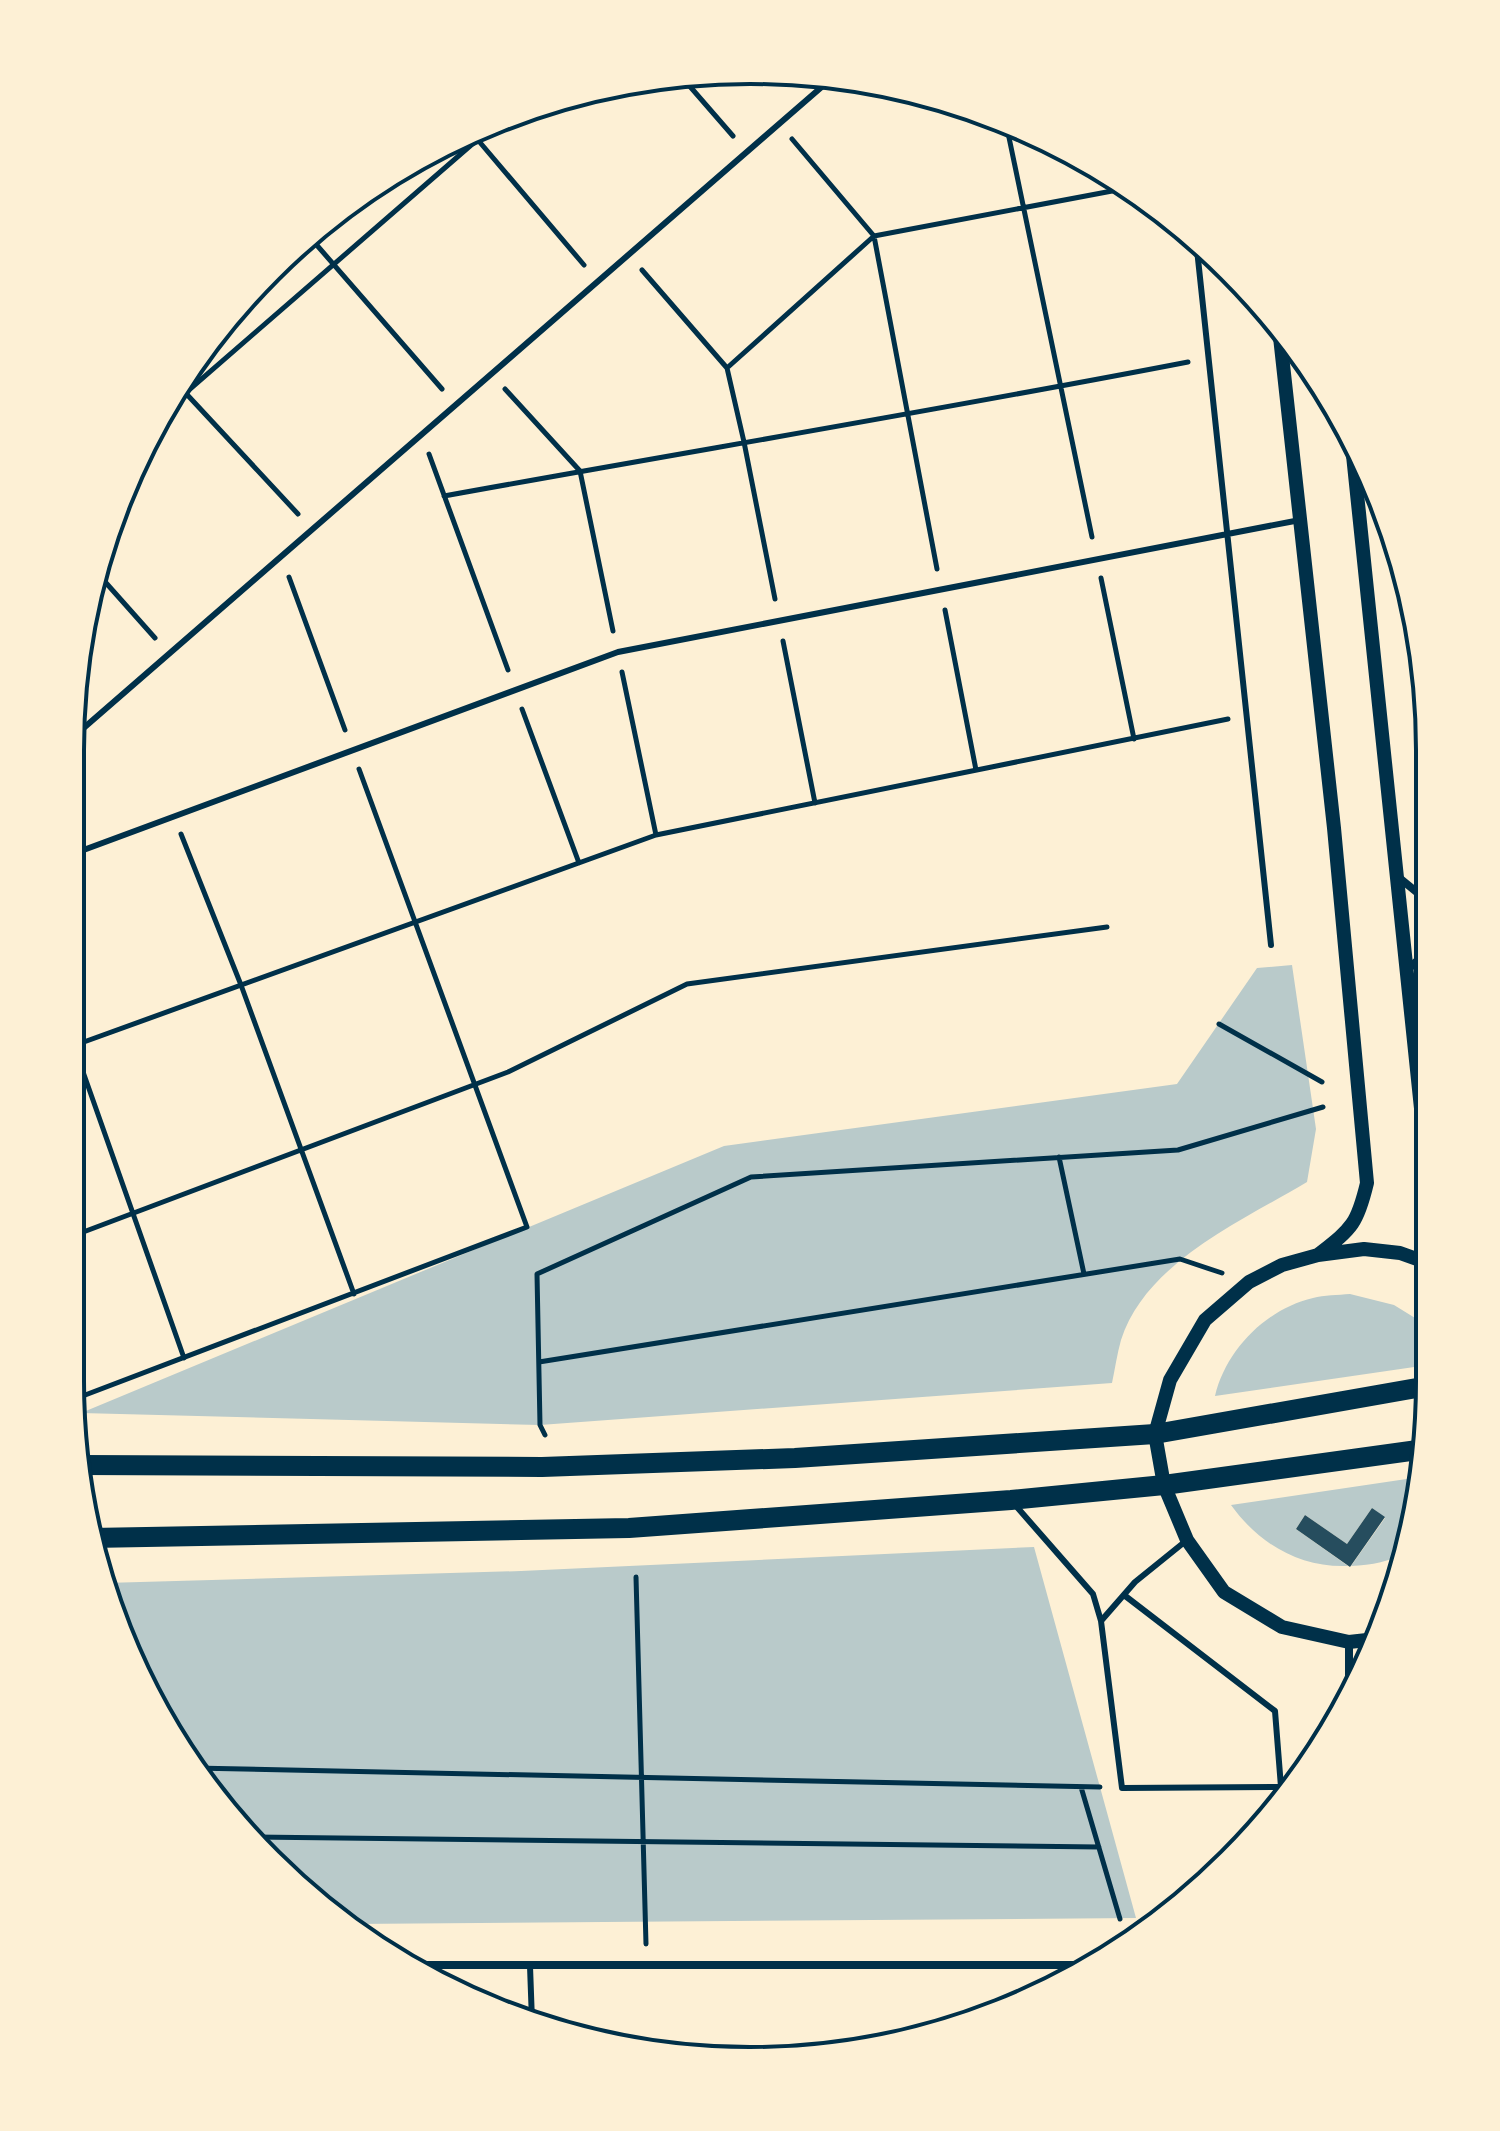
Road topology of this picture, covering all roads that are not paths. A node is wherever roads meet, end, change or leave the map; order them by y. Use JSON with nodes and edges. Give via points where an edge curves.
{"nodes":[{"id":1,"x":820,"y":88,"type":"edge"},
{"id":2,"x":1198,"y":257,"type":"edge"},
{"id":3,"x":1281,"y":350,"type":"edge"},
{"id":4,"x":1355,"y":472,"type":"edge"},
{"id":5,"x":1300,"y":520,"type":"junction"},
{"id":6,"x":1227,"y":534,"type":"junction"},
{"id":7,"x":85,"y":727,"type":"edge"},
{"id":8,"x":84,"y":850,"type":"edge"},
{"id":9,"x":1397,"y":876,"type":"junction"},
{"id":10,"x":1416,"y":892,"type":"edge"},
{"id":11,"x":1271,"y":945,"type":"dead end"},
{"id":12,"x":1416,"y":962,"type":"edge"},
{"id":13,"x":1406,"y":971,"type":"junction"},
{"id":14,"x":1416,"y":1064,"type":"edge"},
{"id":15,"x":1318,"y":1255,"type":"junction"},
{"id":16,"x":1416,"y":1259,"type":"edge"},
{"id":17,"x":1416,"y":1388,"type":"edge"},
{"id":18,"x":1155,"y":1434,"type":"junction"},
{"id":19,"x":1412,"y":1451,"type":"edge"},
{"id":20,"x":90,"y":1465,"type":"edge"},
{"id":21,"x":1164,"y":1485,"type":"junction"},
{"id":22,"x":1011,"y":1500,"type":"junction"},
{"id":23,"x":103,"y":1538,"type":"edge"},
{"id":24,"x":1187,"y":1540,"type":"junction"},
{"id":25,"x":1124,"y":1595,"type":"junction"},
{"id":26,"x":1101,"y":1621,"type":"junction"},
{"id":27,"x":1363,"y":1640,"type":"edge"},
{"id":28,"x":1349,"y":1642,"type":"junction"},
{"id":29,"x":1349,"y":1672,"type":"edge"},
{"id":30,"x":1281,"y":1782,"type":"edge"},
{"id":31,"x":1277,"y":1787,"type":"edge"},
{"id":32,"x":430,"y":1965,"type":"edge"},
{"id":33,"x":1070,"y":1965,"type":"edge"},
{"id":34,"x":530,"y":1966,"type":"junction"},
{"id":35,"x":532,"y":2010,"type":"edge"}],
"edges":[{"from":1,"to":7,"type":"lane"},
{"from":2,"to":6,"type":"lane"},
{"from":3,"to":5,"type":"street"},
{"from":4,"to":9,"type":"street"},
{"from":5,"to":6,"type":"lane"},
{"from":5,"to":15,"type":"street","via":[[1367,1183],[1360,1214]]},
{"from":6,"to":8,"type":"lane","via":[[618,652]]},
{"from":6,"to":11,"type":"lane"},
{"from":9,"to":10,"type":"street"},
{"from":9,"to":13,"type":"street"},
{"from":12,"to":13,"type":"street"},
{"from":13,"to":14,"type":"street"},
{"from":15,"to":16,"type":"street","via":[[1364,1249]]},
{"from":15,"to":18,"type":"street","via":[[1249,1282],[1205,1320],[1170,1380]]},
{"from":17,"to":18,"type":"main road"},
{"from":18,"to":20,"type":"main road","via":[[795,1458],[542,1467]]},
{"from":18,"to":21,"type":"street"},
{"from":19,"to":21,"type":"main road"},
{"from":21,"to":22,"type":"main road"},
{"from":21,"to":24,"type":"street"},
{"from":22,"to":23,"type":"main road","via":[[629,1528]]},
{"from":22,"to":26,"type":"lane","via":[[1093,1594]]},
{"from":24,"to":25,"type":"lane"},
{"from":24,"to":28,"type":"street","via":[[1224,1592],[1282,1627]]},
{"from":25,"to":26,"type":"lane"},
{"from":25,"to":30,"type":"lane","via":[[1275,1711]]},
{"from":26,"to":31,"type":"lane","via":[[1122,1788]]},
{"from":27,"to":28,"type":"street"},
{"from":28,"to":29,"type":"street"},
{"from":32,"to":34,"type":"street"},
{"from":33,"to":34,"type":"street"},
{"from":34,"to":35,"type":"lane"}]}
